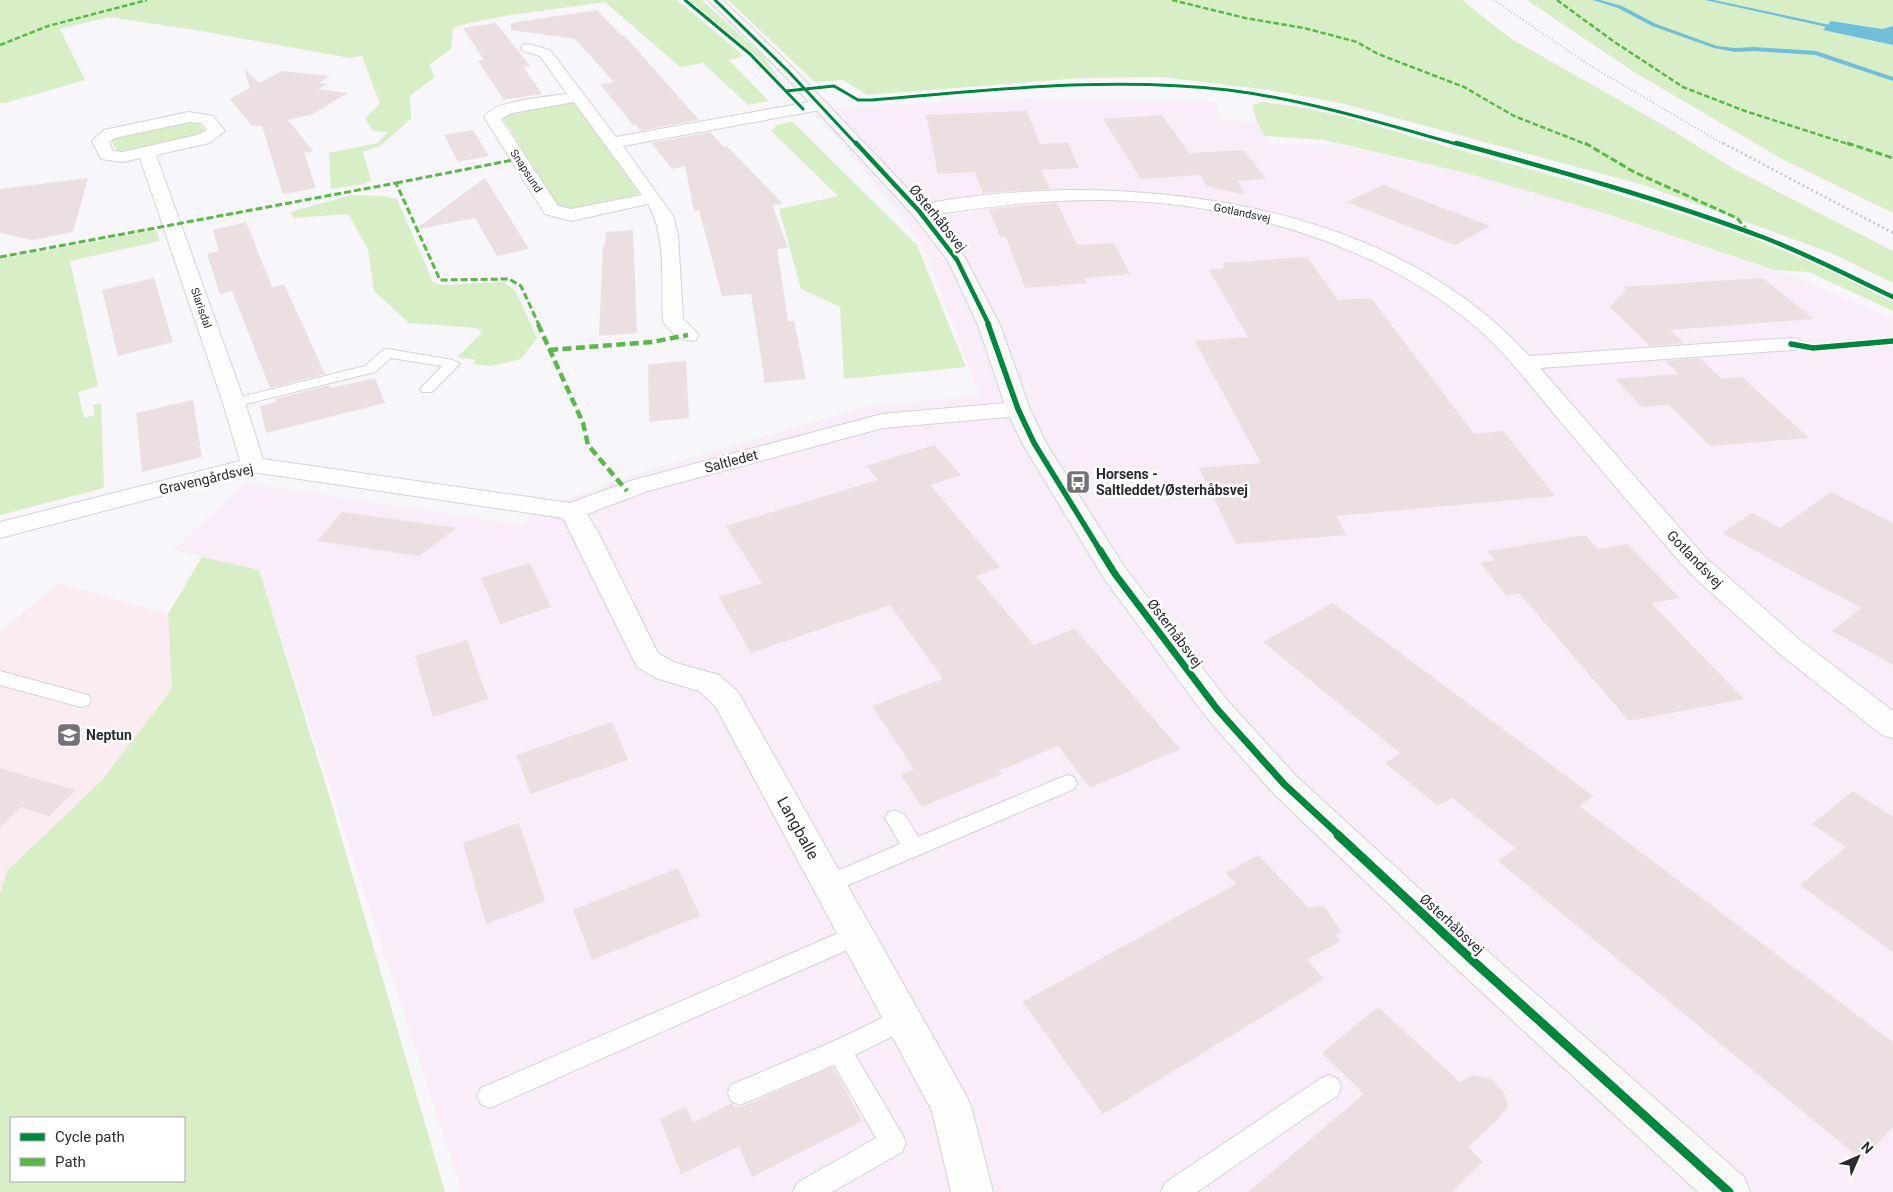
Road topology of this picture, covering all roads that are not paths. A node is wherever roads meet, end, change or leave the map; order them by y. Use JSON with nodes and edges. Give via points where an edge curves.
{"nodes":[{"id":1,"x":715,"y":0,"type":"edge"},
{"id":2,"x":528,"y":48,"type":"dead end"},
{"id":3,"x":576,"y":97,"type":"junction"},
{"id":4,"x":820,"y":105,"type":"junction"},
{"id":5,"x":613,"y":143,"type":"junction"},
{"id":6,"x":146,"y":152,"type":"junction"},
{"id":7,"x":653,"y":198,"type":"junction"},
{"id":8,"x":919,"y":211,"type":"junction"},
{"id":9,"x":688,"y":335,"type":"dead end"},
{"id":10,"x":1792,"y":344,"type":"dead end"},
{"id":11,"x":1523,"y":363,"type":"junction"},
{"id":12,"x":427,"y":388,"type":"dead end"},
{"id":13,"x":234,"y":403,"type":"junction"},
{"id":14,"x":1018,"y":409,"type":"junction"},
{"id":15,"x":253,"y":465,"type":"junction"},
{"id":16,"x":446,"y":492,"type":"joint"},
{"id":17,"x":572,"y":510,"type":"junction"},
{"id":18,"x":0,"y":530,"type":"edge"},
{"id":19,"x":0,"y":678,"type":"edge"},
{"id":20,"x":82,"y":700,"type":"dead end"},
{"id":21,"x":1893,"y":727,"type":"edge"},
{"id":22,"x":1067,"y":783,"type":"dead end"},
{"id":23,"x":895,"y":818,"type":"dead end"},
{"id":24,"x":914,"y":848,"type":"junction"},
{"id":25,"x":829,"y":884,"type":"junction"},
{"id":26,"x":857,"y":935,"type":"junction"},
{"id":27,"x":903,"y":1019,"type":"junction"},
{"id":28,"x":838,"y":1050,"type":"junction"},
{"id":29,"x":1329,"y":1087,"type":"dead end"},
{"id":30,"x":740,"y":1093,"type":"dead end"},
{"id":31,"x":490,"y":1096,"type":"dead end"},
{"id":32,"x":806,"y":1192,"type":"edge"},
{"id":33,"x":972,"y":1192,"type":"edge"},
{"id":34,"x":1174,"y":1192,"type":"edge"},
{"id":35,"x":1729,"y":1192,"type":"edge"}],
"edges":[{"from":1,"to":4,"type":"street","name":"Østerhåbsvej"},
{"from":2,"to":3,"type":"street","via":[[545,53]]},
{"from":3,"to":5,"type":"street"},
{"from":3,"to":7,"type":"street","name":"Snapsund","via":[[507,109],[492,117],[551,210],[570,215]]},
{"from":4,"to":5,"type":"street"},
{"from":4,"to":8,"type":"street","name":"Østerhåbsvej"},
{"from":5,"to":7,"type":"street"},
{"from":6,"to":6,"type":"street","via":[[203,139],[217,131],[207,119],[189,118],[110,134],[100,141],[107,155],[124,157]]},
{"from":6,"to":13,"type":"street","name":"Slarisdal"},
{"from":7,"to":9,"type":"street","via":[[664,216],[669,235],[673,321]]},
{"from":8,"to":11,"type":"street","name":"Gotlandsvej","via":[[1068,194],[1141,197],[1260,216],[1321,233],[1384,258],[1437,287],[1487,326]]},
{"from":8,"to":14,"type":"street","name":"Østerhåbsvej","via":[[971,286]]},
{"from":10,"to":11,"type":"street"},
{"from":11,"to":21,"type":"street","name":"Gotlandsvej","via":[[1693,560],[1815,669]]},
{"from":12,"to":13,"type":"lane","via":[[453,364],[388,353],[370,369]]},
{"from":13,"to":15,"type":"street","name":"Slarisdal"},
{"from":14,"to":17,"type":"street","name":"Saltledet","via":[[882,421],[639,486]]},
{"from":14,"to":35,"type":"street","name":"Østerhåbsvej","via":[[1034,444],[1115,574],[1217,709],[1284,784],[1471,959]]},
{"from":15,"to":16,"type":"street","name":"Gravengårdsvej"},
{"from":15,"to":18,"type":"street","name":"Gravengårdsvej"},
{"from":16,"to":17,"type":"street","name":"Saltledet"},
{"from":17,"to":25,"type":"street","name":"Langballe","via":[[647,660],[666,671],[709,683],[727,700]]},
{"from":19,"to":20,"type":"lane"},
{"from":22,"to":24,"type":"lane"},
{"from":23,"to":24,"type":"lane"},
{"from":24,"to":25,"type":"lane"},
{"from":25,"to":26,"type":"street","name":"Langballe"},
{"from":26,"to":27,"type":"street","name":"Langballe"},
{"from":26,"to":31,"type":"lane"},
{"from":27,"to":28,"type":"lane"},
{"from":27,"to":33,"type":"street","name":"Langballe","via":[[951,1106]]},
{"from":28,"to":30,"type":"lane"},
{"from":28,"to":32,"type":"lane","via":[[893,1143]]},
{"from":29,"to":34,"type":"lane"}]}
